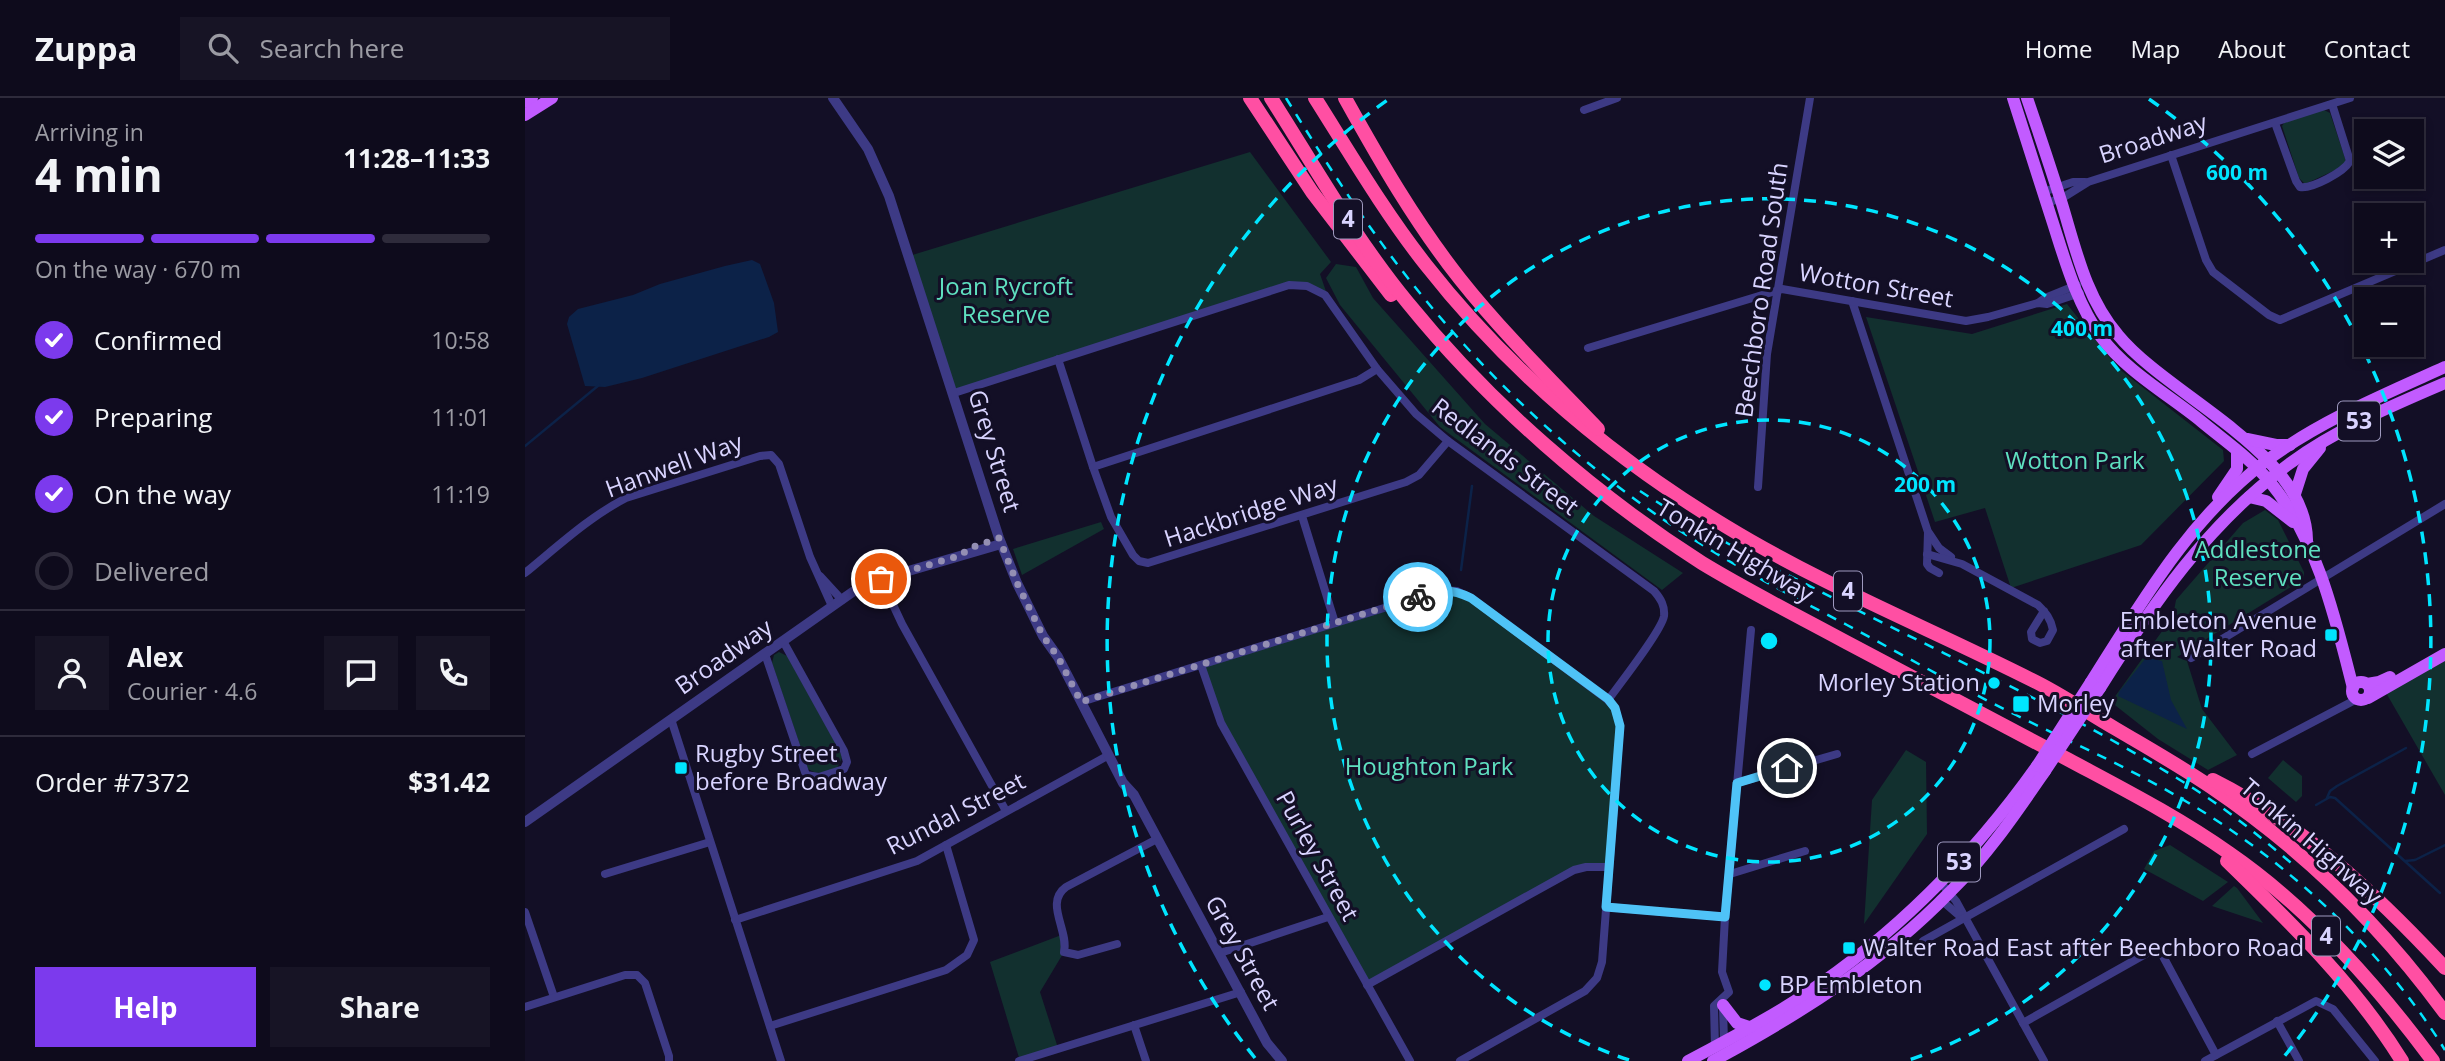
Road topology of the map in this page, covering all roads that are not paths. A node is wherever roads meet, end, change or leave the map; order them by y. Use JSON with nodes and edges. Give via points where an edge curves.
{"nodes":[{"id":1,"x":532,"y":98,"type":"edge"},
{"id":2,"x":552,"y":98,"type":"edge"},
{"id":3,"x":833,"y":98,"type":"edge"},
{"id":4,"x":1250,"y":98,"type":"edge"},
{"id":5,"x":1271,"y":98,"type":"edge"},
{"id":6,"x":1315,"y":98,"type":"edge"},
{"id":7,"x":1345,"y":98,"type":"edge"},
{"id":8,"x":1617,"y":98,"type":"edge"},
{"id":9,"x":1810,"y":98,"type":"edge"},
{"id":10,"x":2013,"y":98,"type":"edge"},
{"id":11,"x":2350,"y":98,"type":"edge"},
{"id":12,"x":525,"y":102,"type":"edge"},
{"id":13,"x":2029,"y":104,"type":"edge"},
{"id":14,"x":2332,"y":104,"type":"junction"},
{"id":15,"x":1584,"y":110,"type":"dead end"},
{"id":16,"x":525,"y":115,"type":"edge"},
{"id":17,"x":2275,"y":122,"type":"junction"},
{"id":18,"x":2028,"y":142,"type":"junction"},
{"id":19,"x":2171,"y":155,"type":"junction"},
{"id":20,"x":2052,"y":195,"type":"junction"},
{"id":21,"x":2445,"y":250,"type":"edge"},
{"id":22,"x":1777,"y":290,"type":"junction"},
{"id":23,"x":2084,"y":290,"type":"junction"},
{"id":24,"x":1852,"y":301,"type":"junction"},
{"id":25,"x":1434,"y":333,"type":"junction"},
{"id":26,"x":1588,"y":348,"type":"dead end"},
{"id":27,"x":1058,"y":359,"type":"junction"},
{"id":28,"x":2151,"y":366,"type":"junction"},
{"id":29,"x":2445,"y":367,"type":"edge"},
{"id":30,"x":1377,"y":369,"type":"junction"},
{"id":31,"x":2142,"y":376,"type":"junction"},
{"id":32,"x":2445,"y":383,"type":"edge"},
{"id":33,"x":954,"y":393,"type":"junction"},
{"id":34,"x":2243,"y":438,"type":"junction"},
{"id":35,"x":2330,"y":438,"type":"junction"},
{"id":36,"x":1448,"y":441,"type":"junction"},
{"id":37,"x":2290,"y":445,"type":"junction"},
{"id":38,"x":2237,"y":452,"type":"junction"},
{"id":39,"x":1625,"y":457,"type":"junction"},
{"id":40,"x":2262,"y":464,"type":"junction"},
{"id":41,"x":1093,"y":467,"type":"junction"},
{"id":42,"x":2274,"y":476,"type":"junction"},
{"id":43,"x":1758,"y":487,"type":"dead end"},
{"id":44,"x":2295,"y":494,"type":"junction"},
{"id":45,"x":2249,"y":497,"type":"junction"},
{"id":46,"x":2445,"y":505,"type":"edge"},
{"id":47,"x":1302,"y":516,"type":"junction"},
{"id":48,"x":2204,"y":518,"type":"junction"},
{"id":49,"x":2299,"y":527,"type":"junction"},
{"id":50,"x":1929,"y":532,"type":"junction"},
{"id":51,"x":1000,"y":541,"type":"junction"},
{"id":52,"x":2307,"y":541,"type":"junction"},
{"id":53,"x":1927,"y":554,"type":"junction"},
{"id":54,"x":1962,"y":564,"type":"junction"},
{"id":55,"x":525,"y":573,"type":"edge"},
{"id":56,"x":1939,"y":573,"type":"dead end"},
{"id":57,"x":818,"y":574,"type":"junction"},
{"id":58,"x":2321,"y":578,"type":"junction"},
{"id":59,"x":881,"y":579,"type":"junction"},
{"id":60,"x":842,"y":600,"type":"junction"},
{"id":61,"x":832,"y":607,"type":"junction"},
{"id":62,"x":2044,"y":611,"type":"dead end"},
{"id":63,"x":1335,"y":622,"type":"junction"},
{"id":64,"x":1751,"y":630,"type":"dead end"},
{"id":65,"x":783,"y":641,"type":"junction"},
{"id":66,"x":2445,"y":644,"type":"edge"},
{"id":67,"x":765,"y":654,"type":"junction"},
{"id":68,"x":2445,"y":654,"type":"edge"},
{"id":69,"x":2192,"y":658,"type":"dead end"},
{"id":70,"x":1201,"y":665,"type":"junction"},
{"id":71,"x":2095,"y":685,"type":"junction"},
{"id":72,"x":2360,"y":691,"type":"junction"},
{"id":73,"x":1608,"y":699,"type":"junction"},
{"id":74,"x":1081,"y":702,"type":"junction"},
{"id":75,"x":671,"y":719,"type":"junction"},
{"id":76,"x":2143,"y":745,"type":"junction"},
{"id":77,"x":1837,"y":754,"type":"dead end"},
{"id":78,"x":2252,"y":754,"type":"dead end"},
{"id":79,"x":1109,"y":755,"type":"junction"},
{"id":80,"x":1737,"y":783,"type":"junction"},
{"id":81,"x":1006,"y":811,"type":"junction"},
{"id":82,"x":525,"y":822,"type":"edge"},
{"id":83,"x":2124,"y":829,"type":"dead end"},
{"id":84,"x":2199,"y":834,"type":"junction"},
{"id":85,"x":1157,"y":839,"type":"junction"},
{"id":86,"x":711,"y":842,"type":"junction"},
{"id":87,"x":946,"y":845,"type":"junction"},
{"id":88,"x":1805,"y":851,"type":"dead end"},
{"id":89,"x":1609,"y":867,"type":"junction"},
{"id":90,"x":605,"y":874,"type":"dead end"},
{"id":91,"x":1730,"y":874,"type":"junction"},
{"id":92,"x":1941,"y":892,"type":"junction"},
{"id":93,"x":1606,"y":907,"type":"junction"},
{"id":94,"x":525,"y":912,"type":"edge"},
{"id":95,"x":1328,"y":917,"type":"junction"},
{"id":96,"x":1725,"y":917,"type":"junction"},
{"id":97,"x":1965,"y":919,"type":"junction"},
{"id":98,"x":735,"y":920,"type":"junction"},
{"id":99,"x":1923,"y":941,"type":"dead end"},
{"id":100,"x":1117,"y":944,"type":"dead end"},
{"id":101,"x":1220,"y":953,"type":"junction"},
{"id":102,"x":2445,"y":968,"type":"edge"},
{"id":103,"x":1367,"y":985,"type":"junction"},
{"id":104,"x":1241,"y":992,"type":"junction"},
{"id":105,"x":554,"y":998,"type":"junction"},
{"id":106,"x":1722,"y":1002,"type":"junction"},
{"id":107,"x":525,"y":1006,"type":"edge"},
{"id":108,"x":2445,"y":1013,"type":"edge"},
{"id":109,"x":2277,"y":1021,"type":"junction"},
{"id":110,"x":2023,"y":1023,"type":"junction"},
{"id":111,"x":1134,"y":1025,"type":"junction"},
{"id":112,"x":769,"y":1026,"type":"junction"},
{"id":113,"x":1749,"y":1027,"type":"junction"},
{"id":114,"x":1721,"y":1055,"type":"edge"},
{"id":115,"x":2217,"y":1055,"type":"junction"},
{"id":116,"x":669,"y":1061,"type":"edge"},
{"id":117,"x":781,"y":1061,"type":"edge"},
{"id":118,"x":1019,"y":1061,"type":"edge"},
{"id":119,"x":1146,"y":1061,"type":"edge"},
{"id":120,"x":1282,"y":1061,"type":"edge"},
{"id":121,"x":1410,"y":1061,"type":"edge"},
{"id":122,"x":1459,"y":1061,"type":"edge"},
{"id":123,"x":1688,"y":1061,"type":"edge"},
{"id":124,"x":2043,"y":1061,"type":"edge"},
{"id":125,"x":2205,"y":1061,"type":"edge"},
{"id":126,"x":2299,"y":1061,"type":"edge"},
{"id":127,"x":2375,"y":1061,"type":"edge"},
{"id":128,"x":2402,"y":1061,"type":"edge"},
{"id":129,"x":2433,"y":1061,"type":"edge"}],
"edges":[{"from":1,"to":12,"type":"main road"},
{"from":2,"to":16,"type":"main road"},
{"from":3,"to":33,"type":"street","name":"Grey Street","via":[[879,171]]},
{"from":4,"to":25,"type":"highway","via":[[1355,250],[1407,314]]},
{"from":5,"to":25,"type":"highway","name":"Tonkin Highway","number":"4","via":[[1369,249]]},
{"from":6,"to":39,"type":"highway","name":"Tonkin Highway","number":"4","via":[[1377,198],[1449,294],[1531,382]]},
{"from":7,"to":39,"type":"highway","via":[[1404,201],[1460,279]]},
{"from":8,"to":15,"type":"street"},
{"from":9,"to":22,"type":"street","name":"Beechboro Road South"},
{"from":10,"to":18,"type":"main road"},
{"from":11,"to":14,"type":"street","name":"Broadway"},
{"from":13,"to":18,"type":"main road","via":[[2032,134]]},
{"from":13,"to":20,"type":"main road"},
{"from":14,"to":17,"type":"street","name":"Broadway"},
{"from":14,"to":17,"type":"street","via":[[2350,161],[2339,172],[2307,187],[2296,181]]},
{"from":17,"to":19,"type":"street","name":"Broadway"},
{"from":18,"to":20,"type":"main road"},
{"from":19,"to":20,"type":"street","name":"Broadway","via":[[2073,183]]},
{"from":19,"to":21,"type":"street","via":[[2213,272],[2280,320]]},
{"from":20,"to":23,"type":"main road"},
{"from":22,"to":24,"type":"street","name":"Wotton Street"},
{"from":22,"to":26,"type":"street","name":"Wotton Street"},
{"from":22,"to":43,"type":"street","name":"Beechboro Road South","via":[[1767,354]]},
{"from":23,"to":24,"type":"street","name":"Wotton Street","via":[[1966,321]]},
{"from":23,"to":28,"type":"main road","via":[[2120,338]]},
{"from":23,"to":31,"type":"main road","via":[[2094,326],[2110,348]]},
{"from":24,"to":50,"type":"street"},
{"from":25,"to":84,"type":"highway","name":"Tonkin Highway","number":"4","via":[[1534,435],[1629,512],[1700,561],[2157,807]]},
{"from":27,"to":30,"type":"street","name":"Redlands Street","via":[[1289,285],[1313,288],[1329,300]]},
{"from":27,"to":33,"type":"street"},
{"from":27,"to":41,"type":"street","name":"Hackbridge Way"},
{"from":28,"to":31,"type":"main road"},
{"from":28,"to":34,"type":"main road"},
{"from":29,"to":37,"type":"main road","number":"53","via":[[2349,411]]},
{"from":30,"to":36,"type":"street","name":"Redlands Street","via":[[1416,414]]},
{"from":30,"to":41,"type":"street","via":[[1359,380]]},
{"from":31,"to":38,"type":"main road"},
{"from":32,"to":35,"type":"main road","number":"53"},
{"from":33,"to":51,"type":"street","name":"Grey Street"},
{"from":34,"to":37,"type":"main road"},
{"from":34,"to":40,"type":"main road"},
{"from":35,"to":42,"type":"main road","number":"53"},
{"from":35,"to":44,"type":"main road","via":[[2303,469]]},
{"from":36,"to":47,"type":"street","name":"Hackbridge Way","via":[[1419,475],[1406,482]]},
{"from":36,"to":73,"type":"street","name":"Redlands Street","via":[[1661,599],[1662,623]]},
{"from":37,"to":40,"type":"main road","number":"53"},
{"from":38,"to":40,"type":"main road"},
{"from":38,"to":48,"type":"main road","via":[[2237,469]]},
{"from":39,"to":76,"type":"highway","name":"Tonkin Highway","number":"4","via":[[1759,546],[2037,682]]},
{"from":40,"to":42,"type":"main road"},
{"from":40,"to":48,"type":"main road","number":"53"},
{"from":41,"to":47,"type":"street","name":"Hackbridge Way","via":[[1116,528],[1139,561],[1148,563]]},
{"from":42,"to":44,"type":"main road"},
{"from":42,"to":45,"type":"main road","number":"53"},
{"from":42,"to":49,"type":"main road"},
{"from":44,"to":52,"type":"main road","via":[[2307,522]]},
{"from":45,"to":49,"type":"main road","via":[[2266,501]]},
{"from":45,"to":71,"type":"main road","number":"53","via":[[2190,559]]},
{"from":46,"to":58,"type":"street"},
{"from":47,"to":63,"type":"street"},
{"from":48,"to":71,"type":"main road","number":"53","via":[[2157,578]]},
{"from":49,"to":52,"type":"main road"},
{"from":50,"to":53,"type":"street"},
{"from":50,"to":54,"type":"street","via":[[1939,548]]},
{"from":51,"to":59,"type":"street","name":"Broadway"},
{"from":51,"to":74,"type":"street","name":"Grey Street","via":[[1043,636]]},
{"from":52,"to":58,"type":"main road"},
{"from":53,"to":54,"type":"street"},
{"from":53,"to":56,"type":"street","via":[[1930,568]]},
{"from":54,"to":62,"type":"street"},
{"from":55,"to":57,"type":"street","name":"Hanwell Way","via":[[589,521],[626,498],[771,455],[779,464]]},
{"from":57,"to":60,"type":"street","name":"Hanwell Way"},
{"from":57,"to":61,"type":"street","name":"Hanwell Way"},
{"from":58,"to":69,"type":"street"},
{"from":58,"to":72,"type":"main road"},
{"from":59,"to":60,"type":"street","name":"Broadway"},
{"from":59,"to":81,"type":"street"},
{"from":60,"to":61,"type":"street","name":"Broadway"},
{"from":61,"to":65,"type":"street","name":"Broadway"},
{"from":63,"to":70,"type":"street"},
{"from":63,"to":73,"type":"street","via":[[1442,590],[1457,591]]},
{"from":64,"to":80,"type":"street"},
{"from":65,"to":67,"type":"street","name":"Broadway"},
{"from":65,"to":67,"type":"street","via":[[844,751],[844,769],[818,778],[806,775]]},
{"from":66,"to":72,"type":"main road"},
{"from":67,"to":75,"type":"street","name":"Broadway"},
{"from":68,"to":72,"type":"main road"},
{"from":70,"to":74,"type":"street"},
{"from":70,"to":95,"type":"street","name":"Purley Street","via":[[1221,723]]},
{"from":71,"to":92,"type":"main road","number":"53","bridge":true,"via":[[2012,819]]},
{"from":72,"to":78,"type":"street"},
{"from":73,"to":89,"type":"street","via":[[1620,726]]},
{"from":74,"to":79,"type":"street","name":"Grey Street"},
{"from":75,"to":82,"type":"street","name":"Broadway"},
{"from":75,"to":86,"type":"street"},
{"from":76,"to":102,"type":"highway","via":[[2232,789],[2304,837],[2388,907]]},
{"from":76,"to":108,"type":"highway","name":"Tonkin Highway","number":"4","via":[[2233,802],[2316,870],[2391,946]]},
{"from":77,"to":80,"type":"street"},
{"from":79,"to":81,"type":"street","name":"Rundal Street"},
{"from":79,"to":85,"type":"street","name":"Grey Street"},
{"from":80,"to":91,"type":"street"},
{"from":81,"to":87,"type":"street","name":"Rundal Street"},
{"from":83,"to":97,"type":"street"},
{"from":84,"to":128,"type":"highway","via":[[2297,928],[2371,1015]]},
{"from":84,"to":129,"type":"highway","name":"Tonkin Highway","number":"4","via":[[2248,867],[2323,932],[2393,1008]]},
{"from":85,"to":100,"type":"street","via":[[1058,895],[1064,952],[1079,955]]},
{"from":85,"to":101,"type":"street","name":"Grey Street"},
{"from":86,"to":90,"type":"street"},
{"from":86,"to":98,"type":"street"},
{"from":87,"to":98,"type":"street","name":"Rundal Street","via":[[917,861]]},
{"from":87,"to":112,"type":"street","via":[[974,940],[967,955],[946,970]]},
{"from":88,"to":91,"type":"street"},
{"from":89,"to":93,"type":"street"},
{"from":89,"to":103,"type":"street","via":[[1574,870]]},
{"from":91,"to":96,"type":"street"},
{"from":92,"to":97,"type":"street"},
{"from":92,"to":113,"type":"main road","number":"53","via":[[1802,997]]},
{"from":92,"to":114,"type":"main road","number":"53","via":[[1903,937],[1853,977]]},
{"from":93,"to":96,"type":"street"},
{"from":93,"to":122,"type":"street","via":[[1602,962],[1591,985]]},
{"from":94,"to":105,"type":"street"},
{"from":95,"to":101,"type":"street"},
{"from":95,"to":103,"type":"street","name":"Purley Street"},
{"from":96,"to":106,"type":"street","via":[[1722,972],[1728,992]]},
{"from":97,"to":99,"type":"street"},
{"from":97,"to":110,"type":"street"},
{"from":98,"to":112,"type":"street"},
{"from":101,"to":104,"type":"street","name":"Grey Street"},
{"from":103,"to":121,"type":"street","name":"Purley Street"},
{"from":104,"to":111,"type":"street"},
{"from":104,"to":120,"type":"street","name":"Grey Street","via":[[1267,1043]]},
{"from":105,"to":107,"type":"street"},
{"from":105,"to":116,"type":"street","via":[[625,975],[641,978]]},
{"from":106,"to":113,"type":"main road","via":[[1737,1023]]},
{"from":106,"to":114,"type":"street","via":[[1714,1006]]},
{"from":109,"to":115,"type":"street"},
{"from":109,"to":126,"type":"street"},
{"from":109,"to":127,"type":"street","via":[[2309,1004],[2322,1003],[2333,1009]]},
{"from":110,"to":115,"type":"street","via":[[2158,947]]},
{"from":110,"to":124,"type":"street"},
{"from":111,"to":118,"type":"street"},
{"from":111,"to":119,"type":"street"},
{"from":112,"to":117,"type":"street"},
{"from":113,"to":114,"type":"main road","number":"53"},
{"from":114,"to":123,"type":"main road"},
{"from":115,"to":125,"type":"street"}]}
